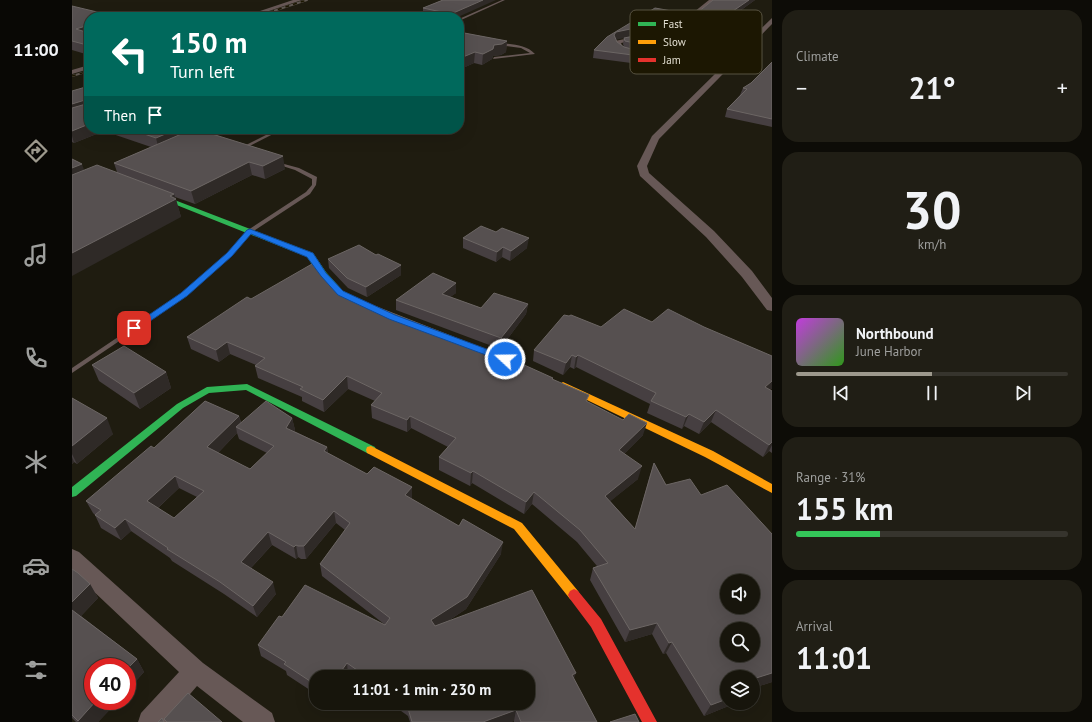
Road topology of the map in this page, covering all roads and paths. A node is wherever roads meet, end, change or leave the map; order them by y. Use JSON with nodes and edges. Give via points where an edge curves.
{"nodes":[{"id":1,"x":298,"y":0,"type":"edge"},
{"id":2,"x":504,"y":0,"type":"edge"},
{"id":3,"x":713,"y":0,"type":"edge"},
{"id":4,"x":700,"y":10,"type":"edge"},
{"id":5,"x":261,"y":12,"type":"edge"},
{"id":6,"x":464,"y":18,"type":"edge"},
{"id":7,"x":772,"y":20,"type":"edge"},
{"id":8,"x":762,"y":30,"type":"edge"},
{"id":9,"x":630,"y":39,"type":"edge"},
{"id":10,"x":496,"y":43,"type":"edge"},
{"id":11,"x":630,"y":53,"type":"edge"},
{"id":12,"x":494,"y":58,"type":"edge"},
{"id":13,"x":84,"y":68,"type":"edge"},
{"id":14,"x":72,"y":72,"type":"edge"},
{"id":15,"x":718,"y":74,"type":"edge"},
{"id":16,"x":203,"y":134,"type":"edge"},
{"id":17,"x":271,"y":134,"type":"edge"},
{"id":18,"x":192,"y":136,"type":"edge"},
{"id":19,"x":199,"y":136,"type":"junction"},
{"id":20,"x":206,"y":138,"type":"edge"},
{"id":21,"x":233,"y":147,"type":"edge"},
{"id":22,"x":240,"y":150,"type":"junction"},
{"id":23,"x":247,"y":152,"type":"edge"},
{"id":24,"x":268,"y":159,"type":"edge"},
{"id":25,"x":142,"y":190,"type":"edge"},
{"id":26,"x":250,"y":231,"type":"junction"},
{"id":27,"x":769,"y":299,"type":"edge"},
{"id":28,"x":373,"y":308,"type":"edge"},
{"id":29,"x":72,"y":371,"type":"edge"},
{"id":30,"x":554,"y":381,"type":"edge"},
{"id":31,"x":772,"y":489,"type":"edge"},
{"id":32,"x":72,"y":493,"type":"edge"},
{"id":33,"x":72,"y":558,"type":"edge"},
{"id":34,"x":194,"y":671,"type":"junction"},
{"id":35,"x":150,"y":722,"type":"edge"},
{"id":36,"x":263,"y":722,"type":"edge"},
{"id":37,"x":650,"y":722,"type":"edge"}],
"edges":[{"from":1,"to":5,"type":"street"},
{"from":2,"to":6,"type":"lane"},
{"from":3,"to":4,"type":"street"},
{"from":7,"to":8,"type":"street"},
{"from":9,"to":11,"type":"street","via":[[617,42],[620,49]]},
{"from":10,"to":12,"type":"lane","via":[[518,47],[533,54]]},
{"from":13,"to":14,"type":"street"},
{"from":15,"to":27,"type":"street","via":[[655,138],[642,166],[644,174],[710,234]]},
{"from":16,"to":19,"type":"lane"},
{"from":17,"to":22,"type":"lane"},
{"from":18,"to":19,"type":"lane"},
{"from":19,"to":20,"type":"lane"},
{"from":21,"to":22,"type":"lane"},
{"from":22,"to":23,"type":"lane"},
{"from":24,"to":26,"type":"lane","via":[[316,178],[308,193]]},
{"from":25,"to":26,"type":"street"},
{"from":26,"to":28,"type":"street","via":[[310,255],[340,293]]},
{"from":26,"to":29,"type":"lane","via":[[230,254],[184,295]]},
{"from":30,"to":31,"type":"street","via":[[709,454]]},
{"from":32,"to":37,"type":"street","via":[[180,406],[207,390],[247,387],[518,526],[596,623]]},
{"from":33,"to":34,"type":"street"},
{"from":34,"to":35,"type":"street"},
{"from":34,"to":36,"type":"street"}]}
